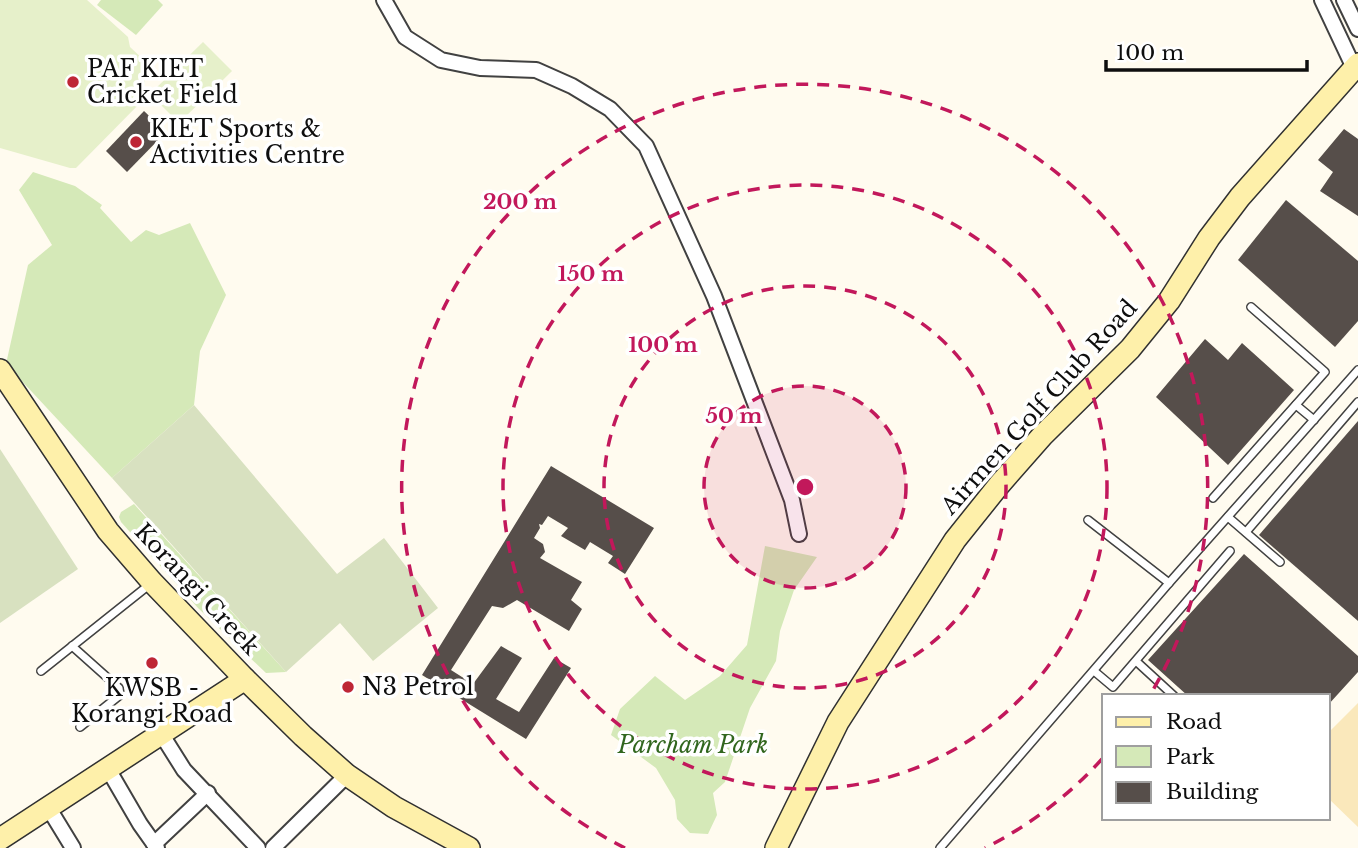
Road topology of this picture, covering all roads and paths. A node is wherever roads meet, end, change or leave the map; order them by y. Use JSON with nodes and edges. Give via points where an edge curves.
{"nodes":[{"id":1,"x":384,"y":0,"type":"edge"},
{"id":2,"x":1322,"y":0,"type":"edge"},
{"id":3,"x":1344,"y":0,"type":"edge"},
{"id":4,"x":1358,"y":29,"type":"edge"},
{"id":5,"x":1357,"y":70,"type":"edge"},
{"id":6,"x":1251,"y":307,"type":"dead end"},
{"id":7,"x":0,"y":370,"type":"edge"},
{"id":8,"x":1358,"y":370,"type":"edge"},
{"id":9,"x":1358,"y":402,"type":"edge"},
{"id":10,"x":1296,"y":405,"type":"junction"},
{"id":11,"x":1314,"y":420,"type":"junction"},
{"id":12,"x":1213,"y":498,"type":"dead end"},
{"id":13,"x":1228,"y":517,"type":"junction"},
{"id":14,"x":1088,"y":520,"type":"dead end"},
{"id":15,"x":1246,"y":532,"type":"junction"},
{"id":16,"x":799,"y":534,"type":"dead end"},
{"id":17,"x":1230,"y":551,"type":"dead end"},
{"id":18,"x":1280,"y":562,"type":"dead end"},
{"id":19,"x":152,"y":582,"type":"junction"},
{"id":20,"x":1169,"y":583,"type":"junction"},
{"id":21,"x":72,"y":646,"type":"junction"},
{"id":22,"x":1137,"y":662,"type":"junction"},
{"id":23,"x":41,"y":670,"type":"dead end"},
{"id":24,"x":1094,"y":671,"type":"junction"},
{"id":25,"x":245,"y":679,"type":"junction"},
{"id":26,"x":1172,"y":694,"type":"edge"},
{"id":27,"x":80,"y":727,"type":"dead end"},
{"id":28,"x":162,"y":735,"type":"junction"},
{"id":29,"x":108,"y":769,"type":"junction"},
{"id":30,"x":347,"y":775,"type":"junction"},
{"id":31,"x":208,"y":793,"type":"junction"},
{"id":32,"x":48,"y":807,"type":"junction"},
{"id":33,"x":394,"y":807,"type":"junction"},
{"id":34,"x":0,"y":839,"type":"edge"},
{"id":35,"x":155,"y":846,"type":"edge"},
{"id":36,"x":73,"y":848,"type":"edge"},
{"id":37,"x":258,"y":848,"type":"edge"},
{"id":38,"x":273,"y":848,"type":"edge"},
{"id":39,"x":447,"y":848,"type":"edge"},
{"id":40,"x":470,"y":848,"type":"edge"},
{"id":41,"x":776,"y":848,"type":"edge"},
{"id":42,"x":787,"y":848,"type":"edge"},
{"id":43,"x":940,"y":848,"type":"edge"}],
"edges":[{"from":1,"to":16,"type":"street","via":[[405,37],[441,60],[481,68],[536,70],[610,109],[646,146],[724,321],[792,500]]},
{"from":2,"to":5,"type":"street"},
{"from":3,"to":4,"type":"street"},
{"from":5,"to":41,"type":"street","name":"Airmen Golf Club Road","via":[[1240,197],[1130,349],[1042,436],[955,540],[838,722]]},
{"from":5,"to":42,"type":"street","name":"Airmen Golf Club Road","via":[[1247,203],[1177,311],[1138,357],[1048,444],[962,547],[846,729]]},
{"from":6,"to":10,"type":"lane","via":[[1325,372]]},
{"from":7,"to":19,"type":"street","name":"Korangi Creek","via":[[108,531]]},
{"from":8,"to":11,"type":"lane"},
{"from":9,"to":15,"type":"lane"},
{"from":10,"to":11,"type":"lane"},
{"from":10,"to":12,"type":"lane"},
{"from":11,"to":13,"type":"lane"},
{"from":13,"to":15,"type":"lane"},
{"from":13,"to":20,"type":"lane"},
{"from":14,"to":20,"type":"lane"},
{"from":15,"to":18,"type":"lane"},
{"from":17,"to":22,"type":"lane"},
{"from":19,"to":21,"type":"lane"},
{"from":19,"to":25,"type":"street","name":"Korangi Creek"},
{"from":20,"to":24,"type":"lane"},
{"from":21,"to":23,"type":"lane"},
{"from":21,"to":27,"type":"lane","via":[[119,688],[120,695]]},
{"from":22,"to":24,"type":"lane","via":[[1113,687]]},
{"from":22,"to":26,"type":"lane"},
{"from":24,"to":43,"type":"lane"},
{"from":25,"to":28,"type":"street"},
{"from":25,"to":30,"type":"street","name":"Korangi Creek"},
{"from":28,"to":29,"type":"street"},
{"from":28,"to":31,"type":"street","via":[[184,770]]},
{"from":29,"to":32,"type":"street"},
{"from":29,"to":35,"type":"street"},
{"from":30,"to":33,"type":"street","name":"Korangi Creek"},
{"from":30,"to":38,"type":"street"},
{"from":31,"to":35,"type":"street"},
{"from":31,"to":37,"type":"street"},
{"from":32,"to":34,"type":"street"},
{"from":32,"to":36,"type":"street"},
{"from":33,"to":39,"type":"street"},
{"from":33,"to":40,"type":"street"}]}
